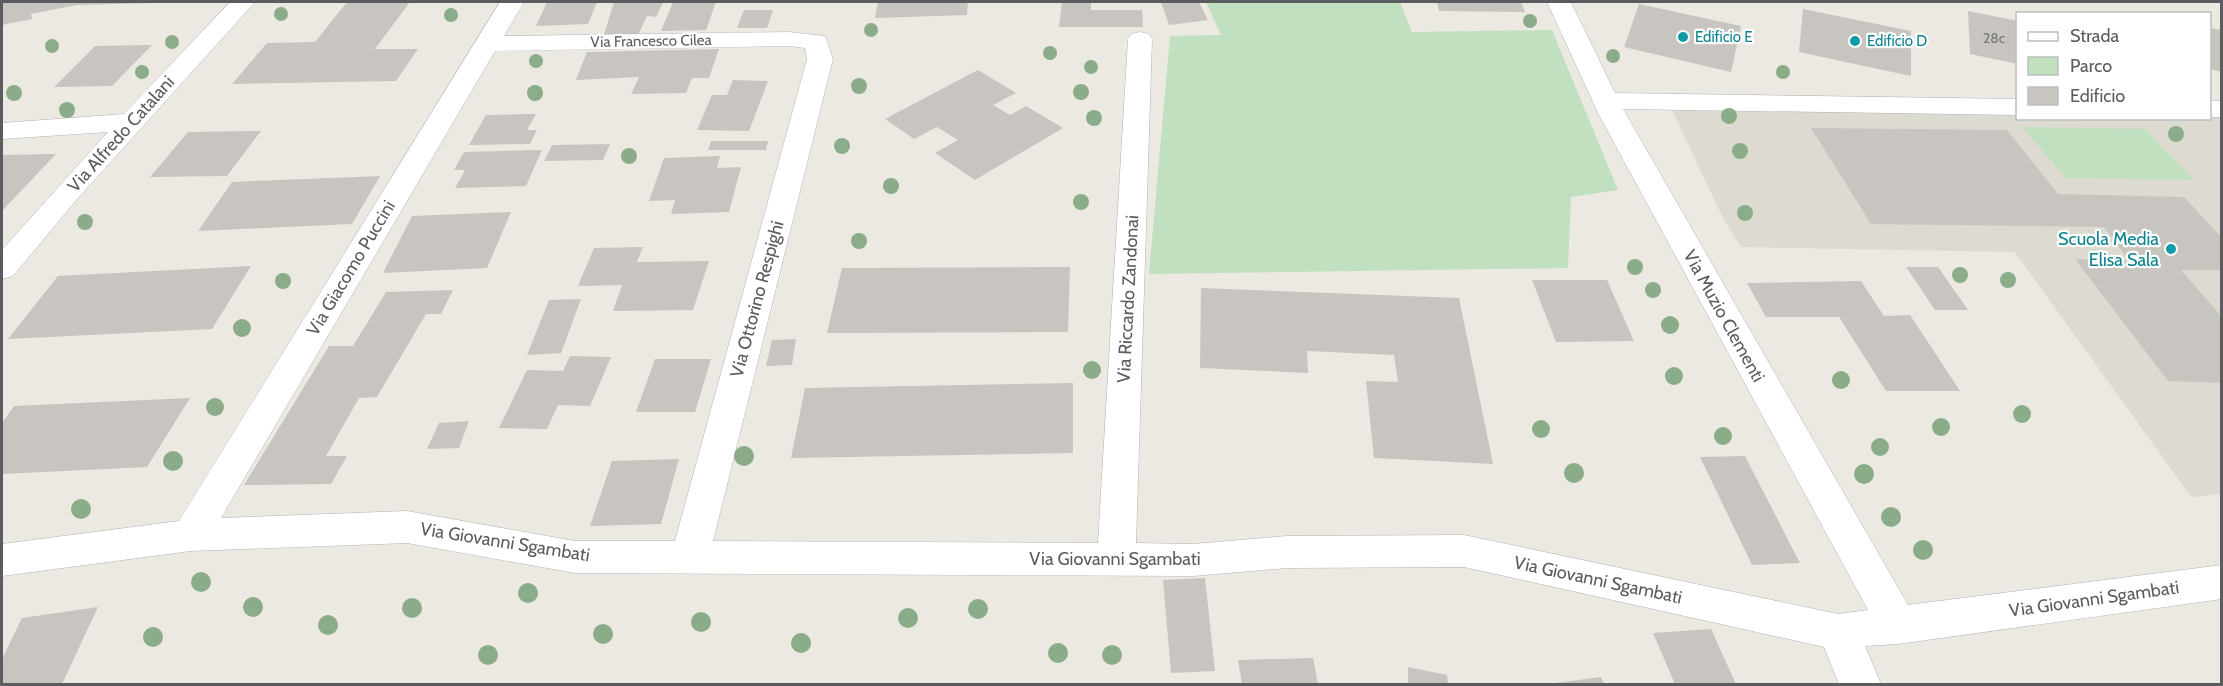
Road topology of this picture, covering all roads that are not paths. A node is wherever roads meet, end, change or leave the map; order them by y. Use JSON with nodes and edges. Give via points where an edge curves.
{"nodes":[{"id":1,"x":243,"y":2,"type":"edge"},
{"id":2,"x":512,"y":2,"type":"edge"},
{"id":3,"x":1559,"y":2,"type":"edge"},
{"id":4,"x":1140,"y":39,"type":"dead end"},
{"id":5,"x":816,"y":41,"type":"joint"},
{"id":6,"x":486,"y":44,"type":"junction"},
{"id":7,"x":1605,"y":101,"type":"junction"},
{"id":8,"x":2016,"y":106,"type":"edge"},
{"id":9,"x":131,"y":122,"type":"junction"},
{"id":10,"x":2,"y":131,"type":"edge"},
{"id":11,"x":2,"y":269,"type":"edge"},
{"id":12,"x":191,"y":535,"type":"junction"},
{"id":13,"x":690,"y":557,"type":"junction"},
{"id":14,"x":2,"y":560,"type":"edge"},
{"id":15,"x":1116,"y":560,"type":"junction"},
{"id":16,"x":2222,"y":582,"type":"edge"},
{"id":17,"x":1898,"y":626,"type":"junction"},
{"id":18,"x":1838,"y":632,"type":"junction"},
{"id":19,"x":1860,"y":684,"type":"edge"}],
"edges":[{"from":1,"to":9,"type":"street","name":"Via Alfredo Catalani"},
{"from":2,"to":6,"type":"street","name":"Via Giacomo Puccini"},
{"from":3,"to":7,"type":"street","name":"Via Muzio Clementi"},
{"from":4,"to":15,"type":"street","name":"Via Riccardo Zandonai"},
{"from":5,"to":6,"type":"street","name":"Via Francesco Cilea"},
{"from":5,"to":13,"type":"street","name":"Via Ottorino Respighi","via":[[820,59]]},
{"from":6,"to":12,"type":"street","name":"Via Giacomo Puccini"},
{"from":7,"to":8,"type":"street"},
{"from":7,"to":17,"type":"street","name":"Via Muzio Clementi"},
{"from":9,"to":10,"type":"street"},
{"from":9,"to":11,"type":"street","name":"Via Alfredo Catalani"},
{"from":12,"to":13,"type":"street","name":"Via Giovanni Sgambati","via":[[407,527],[575,557]]},
{"from":12,"to":14,"type":"street","name":"Via Giovanni Sgambati"},
{"from":13,"to":15,"type":"street","name":"Via Giovanni Sgambati"},
{"from":15,"to":18,"type":"street","name":"Via Giovanni Sgambati","via":[[1193,560],[1287,552],[1464,551]]},
{"from":16,"to":17,"type":"street","name":"Via Giovanni Sgambati"},
{"from":17,"to":18,"type":"street","name":"Via Giovanni Sgambati"},
{"from":18,"to":19,"type":"street"}]}
